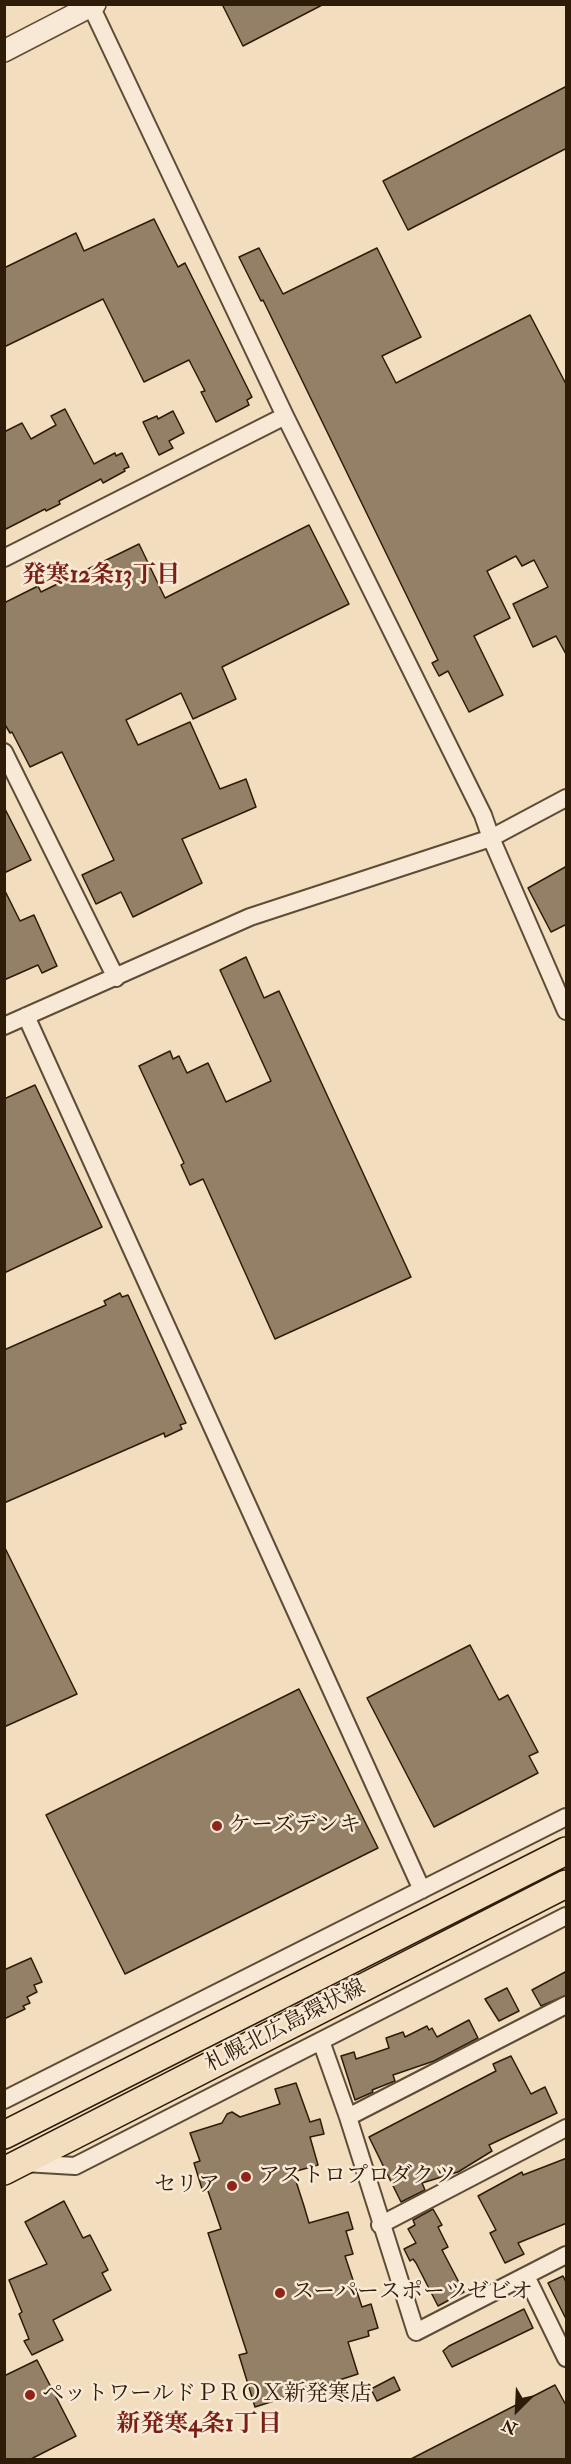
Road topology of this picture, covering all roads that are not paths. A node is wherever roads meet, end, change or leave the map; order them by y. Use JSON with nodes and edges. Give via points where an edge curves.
{"nodes":[{"id":1,"x":92,"y":5,"type":"edge"},
{"id":2,"x":4,"y":51,"type":"edge"},
{"id":3,"x":285,"y":416,"type":"junction"},
{"id":4,"x":4,"y":558,"type":"edge"},
{"id":5,"x":4,"y":752,"type":"edge"},
{"id":6,"x":567,"y":798,"type":"edge"},
{"id":7,"x":491,"y":838,"type":"junction"},
{"id":8,"x":116,"y":978,"type":"junction"},
{"id":9,"x":567,"y":1011,"type":"edge"},
{"id":10,"x":26,"y":1016,"type":"junction"},
{"id":11,"x":4,"y":1026,"type":"edge"},
{"id":12,"x":567,"y":1817,"type":"edge"},
{"id":13,"x":567,"y":1851,"type":"edge"},
{"id":14,"x":567,"y":1884,"type":"edge"},
{"id":15,"x":422,"y":1890,"type":"junction"},
{"id":16,"x":567,"y":1916,"type":"edge"},
{"id":17,"x":567,"y":2005,"type":"edge"},
{"id":18,"x":321,"y":2041,"type":"junction"},
{"id":19,"x":4,"y":2100,"type":"edge"},
{"id":20,"x":348,"y":2117,"type":"junction"},
{"id":21,"x":567,"y":2128,"type":"edge"},
{"id":22,"x":4,"y":2135,"type":"edge"},
{"id":23,"x":12,"y":2167,"type":"edge"},
{"id":24,"x":380,"y":2225,"type":"junction"},
{"id":25,"x":567,"y":2255,"type":"edge"},
{"id":26,"x":526,"y":2276,"type":"junction"},
{"id":27,"x":567,"y":2358,"type":"edge"}],
"edges":[{"from":1,"to":2,"type":"street"},
{"from":1,"to":3,"type":"street"},
{"from":3,"to":4,"type":"street"},
{"from":3,"to":7,"type":"street"},
{"from":5,"to":8,"type":"street"},
{"from":6,"to":7,"type":"street"},
{"from":7,"to":8,"type":"street","via":[[255,915]]},
{"from":7,"to":9,"type":"street"},
{"from":8,"to":10,"type":"street"},
{"from":10,"to":11,"type":"street"},
{"from":10,"to":15,"type":"street"},
{"from":12,"to":15,"type":"street"},
{"from":13,"to":22,"type":"main road","name":"札幌北広島環状線"},
{"from":14,"to":23,"type":"main road","name":"札幌北広島環状線"},
{"from":15,"to":19,"type":"street"},
{"from":16,"to":18,"type":"street"},
{"from":17,"to":20,"type":"street"},
{"from":18,"to":20,"type":"street"},
{"from":18,"to":23,"type":"street","via":[[75,2166]]},
{"from":20,"to":24,"type":"street"},
{"from":21,"to":24,"type":"street"},
{"from":24,"to":26,"type":"street","via":[[416,2332]]},
{"from":25,"to":26,"type":"street"},
{"from":26,"to":27,"type":"street"}]}
